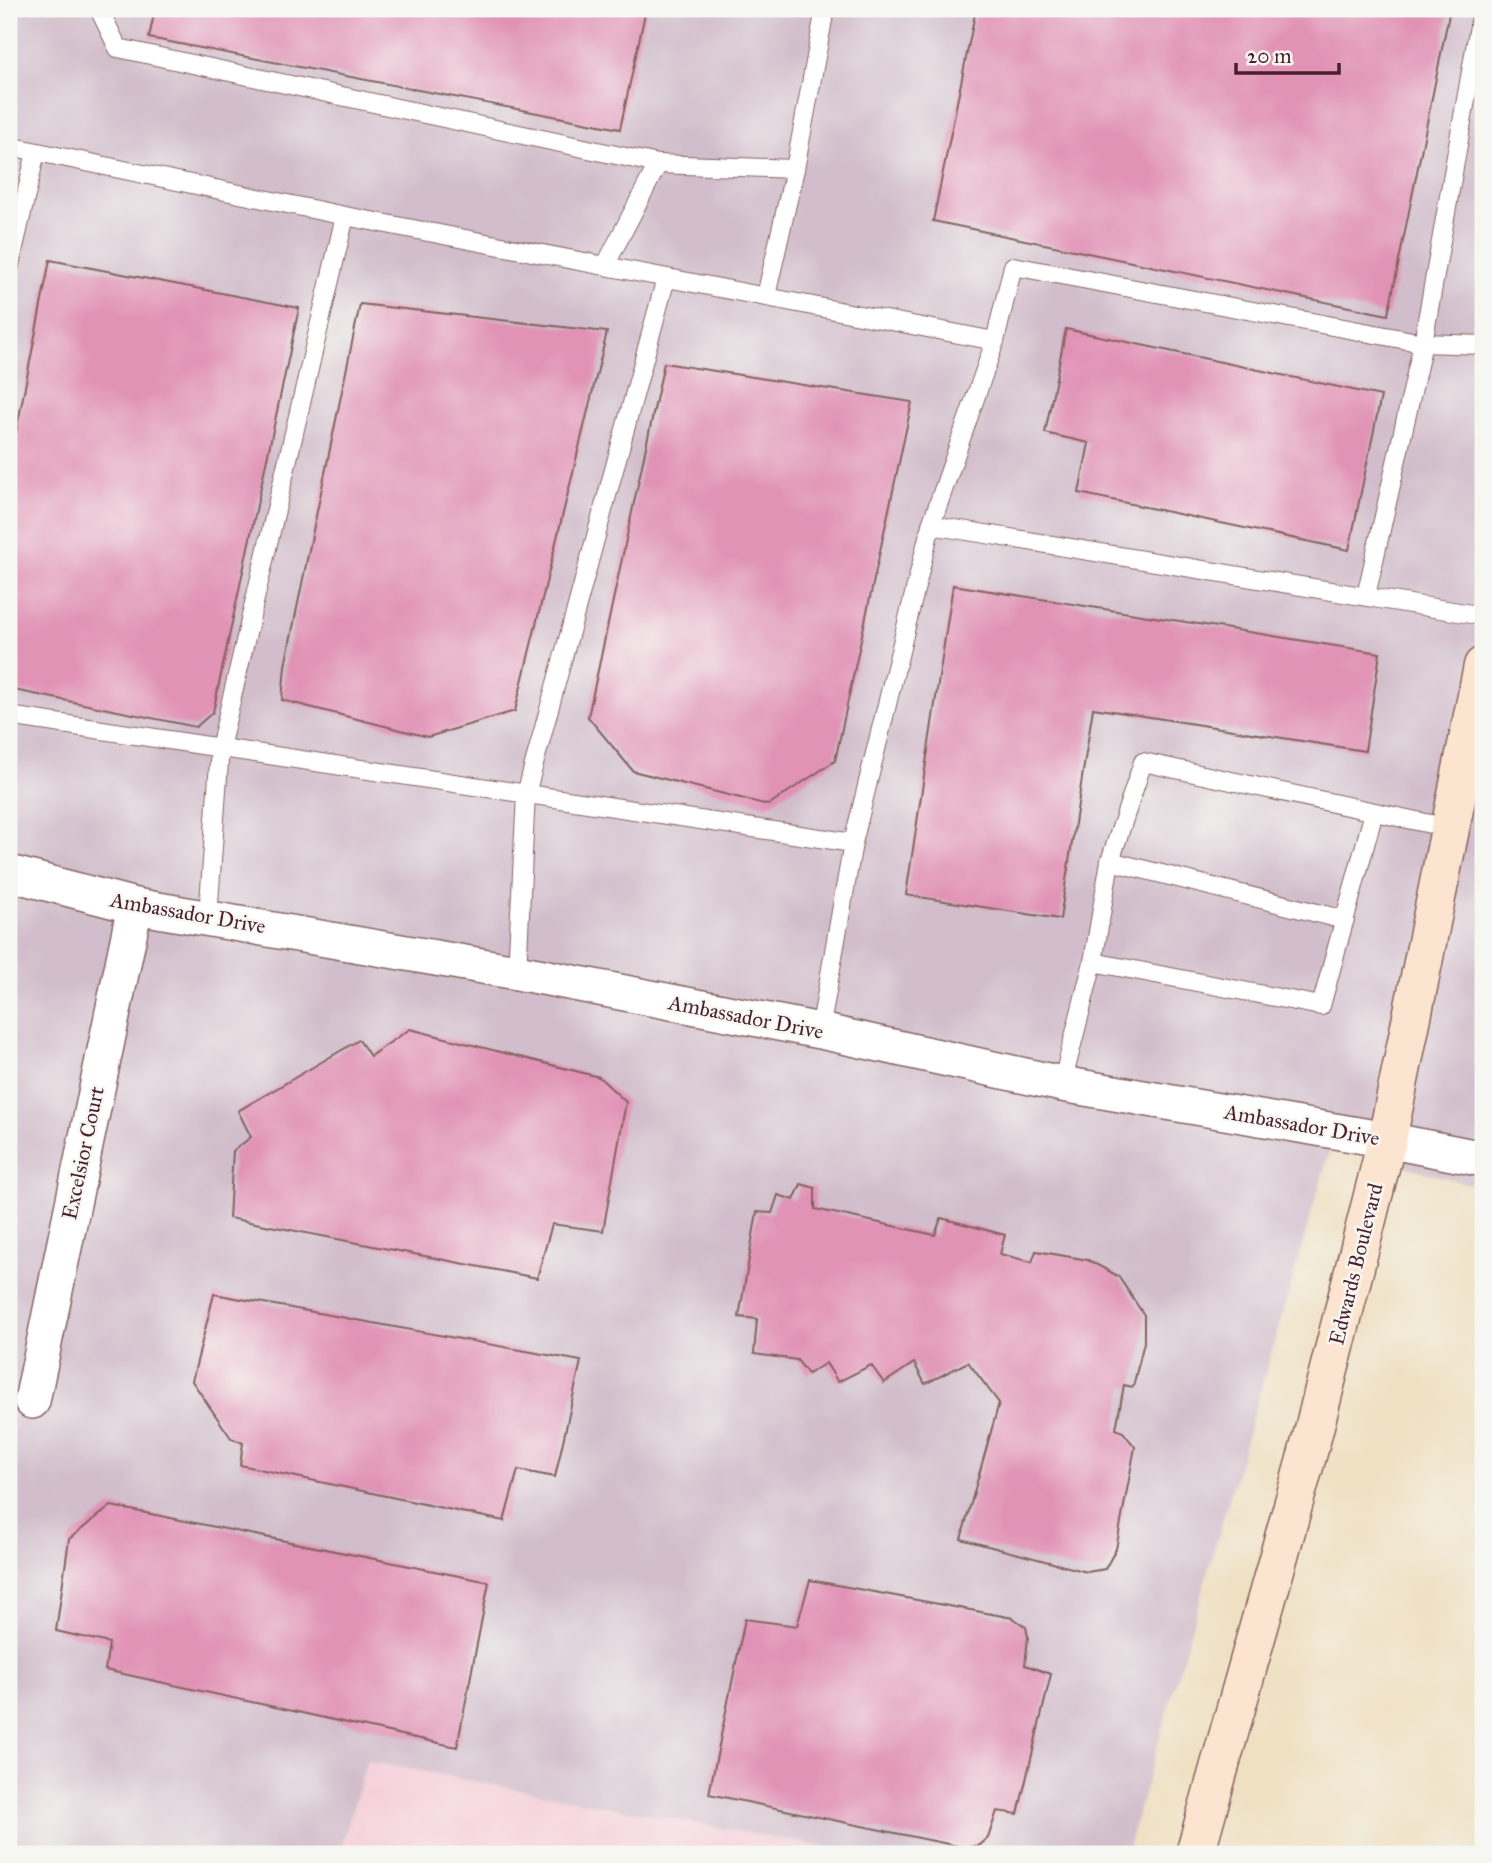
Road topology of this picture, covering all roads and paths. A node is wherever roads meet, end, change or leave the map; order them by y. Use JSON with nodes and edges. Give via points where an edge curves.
{"nodes":[{"id":1,"x":99,"y":9,"type":"edge"},
{"id":2,"x":825,"y":9,"type":"edge"},
{"id":3,"x":1482,"y":9,"type":"edge"},
{"id":4,"x":9,"y":146,"type":"edge"},
{"id":5,"x":37,"y":152,"type":"junction"},
{"id":6,"x":658,"y":164,"type":"junction"},
{"id":7,"x":795,"y":169,"type":"junction"},
{"id":8,"x":345,"y":216,"type":"junction"},
{"id":9,"x":605,"y":266,"type":"junction"},
{"id":10,"x":9,"y":269,"type":"edge"},
{"id":11,"x":666,"y":278,"type":"junction"},
{"id":12,"x":766,"y":296,"type":"junction"},
{"id":13,"x":995,"y":341,"type":"junction"},
{"id":14,"x":1423,"y":343,"type":"junction"},
{"id":15,"x":1483,"y":345,"type":"edge"},
{"id":16,"x":931,"y":525,"type":"junction"},
{"id":17,"x":1366,"y":596,"type":"junction"},
{"id":18,"x":1483,"y":616,"type":"edge"},
{"id":19,"x":1482,"y":683,"type":"edge"},
{"id":20,"x":9,"y":716,"type":"edge"},
{"id":21,"x":220,"y":748,"type":"junction"},
{"id":22,"x":526,"y":794,"type":"junction"},
{"id":23,"x":1374,"y":812,"type":"junction"},
{"id":24,"x":1449,"y":828,"type":"junction"},
{"id":25,"x":853,"y":843,"type":"junction"},
{"id":26,"x":1110,"y":861,"type":"junction"},
{"id":27,"x":9,"y":873,"type":"edge"},
{"id":28,"x":135,"y":906,"type":"junction"},
{"id":29,"x":208,"y":917,"type":"junction"},
{"id":30,"x":1345,"y":920,"type":"junction"},
{"id":31,"x":1093,"y":962,"type":"junction"},
{"id":32,"x":517,"y":972,"type":"junction"},
{"id":33,"x":820,"y":1031,"type":"junction"},
{"id":34,"x":1062,"y":1084,"type":"junction"},
{"id":35,"x":1387,"y":1139,"type":"junction"},
{"id":36,"x":1483,"y":1159,"type":"edge"},
{"id":37,"x":32,"y":1401,"type":"dead end"},
{"id":38,"x":1195,"y":1854,"type":"edge"}],
"edges":[{"from":1,"to":6,"type":"lane","via":[[118,48]]},
{"from":2,"to":7,"type":"lane"},
{"from":3,"to":14,"type":"lane"},
{"from":4,"to":5,"type":"lane"},
{"from":5,"to":8,"type":"lane"},
{"from":5,"to":10,"type":"lane"},
{"from":6,"to":7,"type":"lane"},
{"from":6,"to":9,"type":"lane"},
{"from":7,"to":12,"type":"lane"},
{"from":8,"to":9,"type":"lane"},
{"from":8,"to":21,"type":"lane"},
{"from":9,"to":11,"type":"lane"},
{"from":11,"to":12,"type":"lane"},
{"from":11,"to":22,"type":"lane"},
{"from":12,"to":13,"type":"lane"},
{"from":13,"to":14,"type":"lane","via":[[1013,266]]},
{"from":13,"to":16,"type":"lane"},
{"from":14,"to":15,"type":"lane"},
{"from":14,"to":17,"type":"lane"},
{"from":16,"to":17,"type":"lane"},
{"from":16,"to":25,"type":"lane"},
{"from":17,"to":18,"type":"lane"},
{"from":19,"to":24,"type":"street","name":"Edwards Boulevard"},
{"from":20,"to":21,"type":"lane"},
{"from":21,"to":22,"type":"lane"},
{"from":21,"to":29,"type":"lane"},
{"from":22,"to":25,"type":"lane"},
{"from":22,"to":32,"type":"lane"},
{"from":23,"to":24,"type":"lane"},
{"from":23,"to":26,"type":"lane","via":[[1143,762]]},
{"from":23,"to":30,"type":"lane"},
{"from":24,"to":35,"type":"street","name":"Edwards Boulevard"},
{"from":25,"to":33,"type":"lane"},
{"from":26,"to":30,"type":"lane"},
{"from":26,"to":31,"type":"lane"},
{"from":27,"to":28,"type":"street","name":"Ambassador Drive"},
{"from":28,"to":29,"type":"street","name":"Ambassador Drive"},
{"from":28,"to":37,"type":"street","name":"Excelsior Court"},
{"from":29,"to":32,"type":"street","name":"Ambassador Drive"},
{"from":30,"to":31,"type":"lane","via":[[1321,1006]]},
{"from":31,"to":34,"type":"lane"},
{"from":32,"to":33,"type":"street","name":"Ambassador Drive"},
{"from":33,"to":34,"type":"street","name":"Ambassador Drive"},
{"from":34,"to":35,"type":"street","name":"Ambassador Drive"},
{"from":35,"to":36,"type":"street","name":"Ambassador Drive"},
{"from":35,"to":38,"type":"street","name":"Edwards Boulevard","via":[[1310,1445]]}]}
